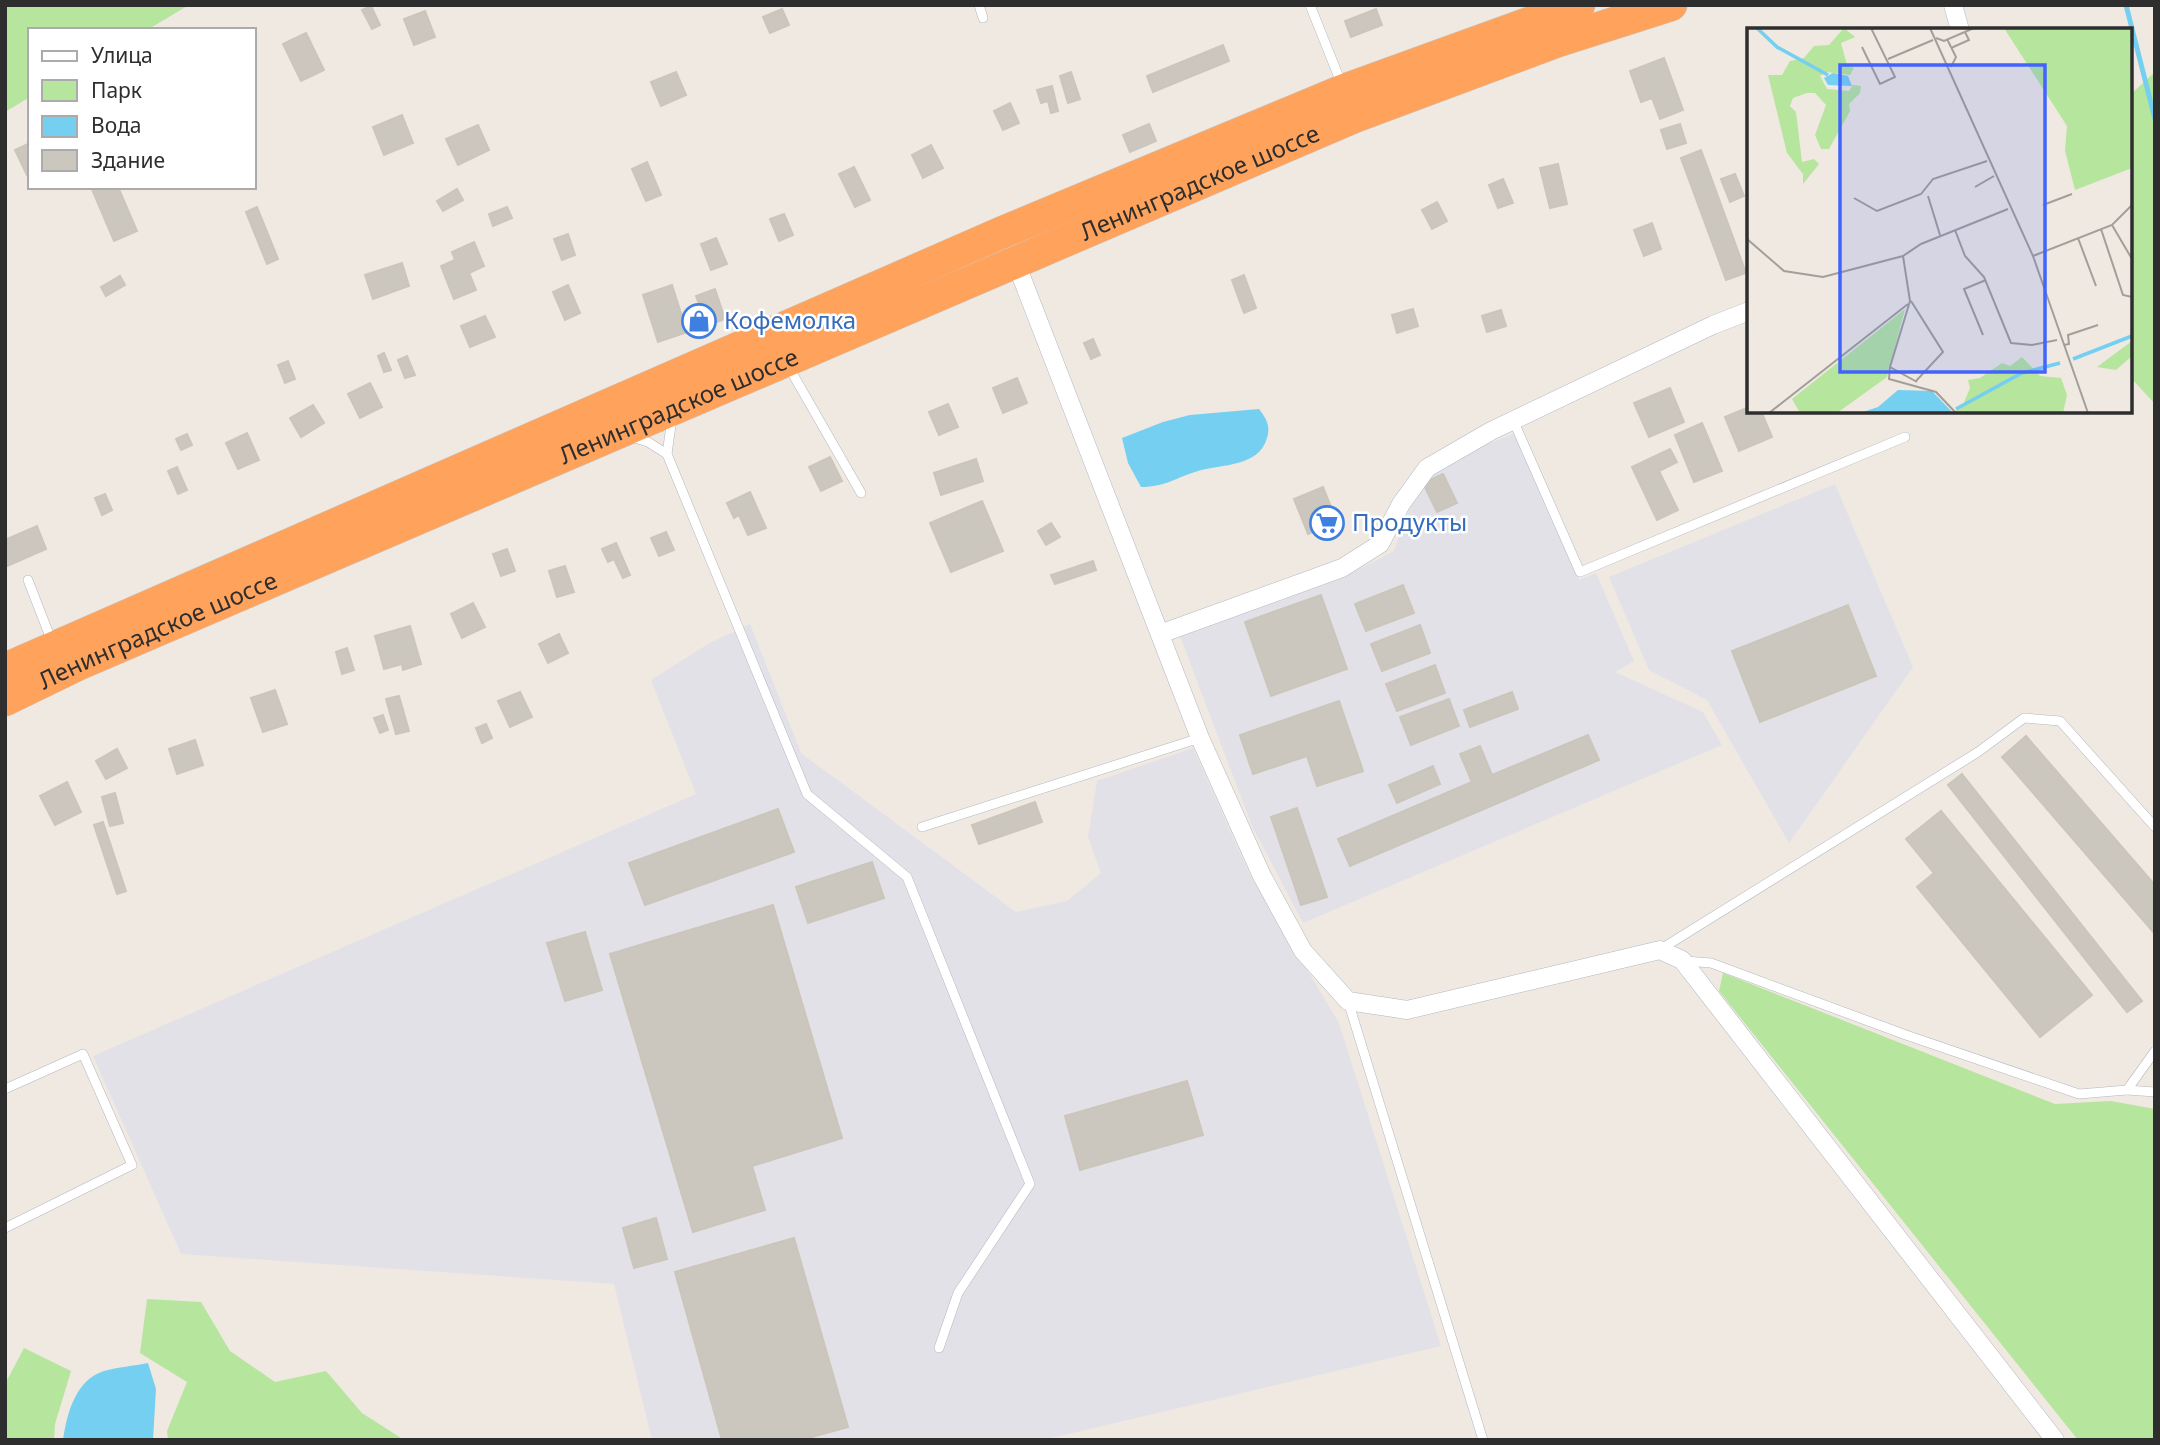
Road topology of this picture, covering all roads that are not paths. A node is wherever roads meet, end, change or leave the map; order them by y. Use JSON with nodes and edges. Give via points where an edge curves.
{"nodes":[{"id":1,"x":979,"y":5,"type":"edge"},
{"id":2,"x":1310,"y":5,"type":"edge"},
{"id":3,"x":1579,"y":5,"type":"edge"},
{"id":4,"x":1671,"y":5,"type":"edge"},
{"id":5,"x":1953,"y":5,"type":"edge"},
{"id":6,"x":983,"y":18,"type":"dead end"},
{"id":7,"x":1959,"y":28,"type":"edge"},
{"id":8,"x":1344,"y":90,"type":"junction"},
{"id":9,"x":1016,"y":263,"type":"junction"},
{"id":10,"x":1747,"y":312,"type":"edge"},
{"id":11,"x":785,"y":361,"type":"junction"},
{"id":12,"x":677,"y":407,"type":"junction"},
{"id":13,"x":1513,"y":420,"type":"junction"},
{"id":14,"x":612,"y":434,"type":"junction"},
{"id":15,"x":1905,"y":437,"type":"dead end"},
{"id":16,"x":667,"y":454,"type":"junction"},
{"id":17,"x":862,"y":493,"type":"dead end"},
{"id":18,"x":28,"y":580,"type":"dead end"},
{"id":19,"x":1160,"y":634,"type":"junction"},
{"id":20,"x":54,"y":647,"type":"junction"},
{"id":21,"x":9,"y":664,"type":"edge"},
{"id":22,"x":5,"y":699,"type":"edge"},
{"id":23,"x":1200,"y":738,"type":"junction"},
{"id":24,"x":922,"y":827,"type":"dead end"},
{"id":25,"x":2155,"y":827,"type":"edge"},
{"id":26,"x":1660,"y":950,"type":"junction"},
{"id":27,"x":1682,"y":960,"type":"junction"},
{"id":28,"x":1348,"y":1000,"type":"junction"},
{"id":29,"x":2155,"y":1051,"type":"edge"},
{"id":30,"x":5,"y":1088,"type":"edge"},
{"id":31,"x":2127,"y":1090,"type":"junction"},
{"id":32,"x":2155,"y":1092,"type":"edge"},
{"id":33,"x":5,"y":1228,"type":"edge"},
{"id":34,"x":939,"y":1348,"type":"dead end"},
{"id":35,"x":1483,"y":1440,"type":"edge"},
{"id":36,"x":2055,"y":1440,"type":"edge"}],
"edges":[{"from":1,"to":6,"type":"lane"},
{"from":2,"to":8,"type":"lane"},
{"from":3,"to":8,"type":"highway","name":"Ленинградское шоссе"},
{"from":4,"to":9,"type":"highway","name":"Ленинградское шоссе","via":[[1558,41],[1354,117]]},
{"from":5,"to":7,"type":"street"},
{"from":8,"to":20,"type":"highway","name":"Ленинградское шоссе","via":[[990,237]]},
{"from":9,"to":11,"type":"highway","name":"Ленинградское шоссе"},
{"from":9,"to":19,"type":"street"},
{"from":10,"to":13,"type":"street"},
{"from":11,"to":12,"type":"highway","name":"Ленинградское шоссе"},
{"from":11,"to":17,"type":"lane"},
{"from":12,"to":14,"type":"highway","name":"Ленинградское шоссе"},
{"from":12,"to":16,"type":"lane","via":[[670,420]]},
{"from":13,"to":15,"type":"lane","via":[[1580,572]]},
{"from":13,"to":19,"type":"street","via":[[1427,468],[1380,544],[1342,568]]},
{"from":14,"to":16,"type":"lane","via":[[648,443]]},
{"from":14,"to":22,"type":"highway","name":"Ленинградское шоссе"},
{"from":16,"to":34,"type":"lane","via":[[807,794],[907,877],[1030,1184],[958,1293]]},
{"from":18,"to":20,"type":"lane"},
{"from":19,"to":23,"type":"street"},
{"from":20,"to":21,"type":"highway","name":"Ленинградское шоссе"},
{"from":23,"to":24,"type":"lane"},
{"from":23,"to":28,"type":"street","via":[[1262,876],[1303,951]]},
{"from":25,"to":26,"type":"lane","via":[[2060,721],[2024,718],[1978,752]]},
{"from":26,"to":27,"type":"street"},
{"from":26,"to":28,"type":"street","via":[[1407,1010]]},
{"from":27,"to":31,"type":"lane","via":[[1711,963],[2079,1094]]},
{"from":27,"to":36,"type":"street"},
{"from":28,"to":35,"type":"lane"},
{"from":29,"to":31,"type":"lane"},
{"from":30,"to":33,"type":"lane","via":[[83,1054],[132,1165]]},
{"from":31,"to":32,"type":"lane"}]}
